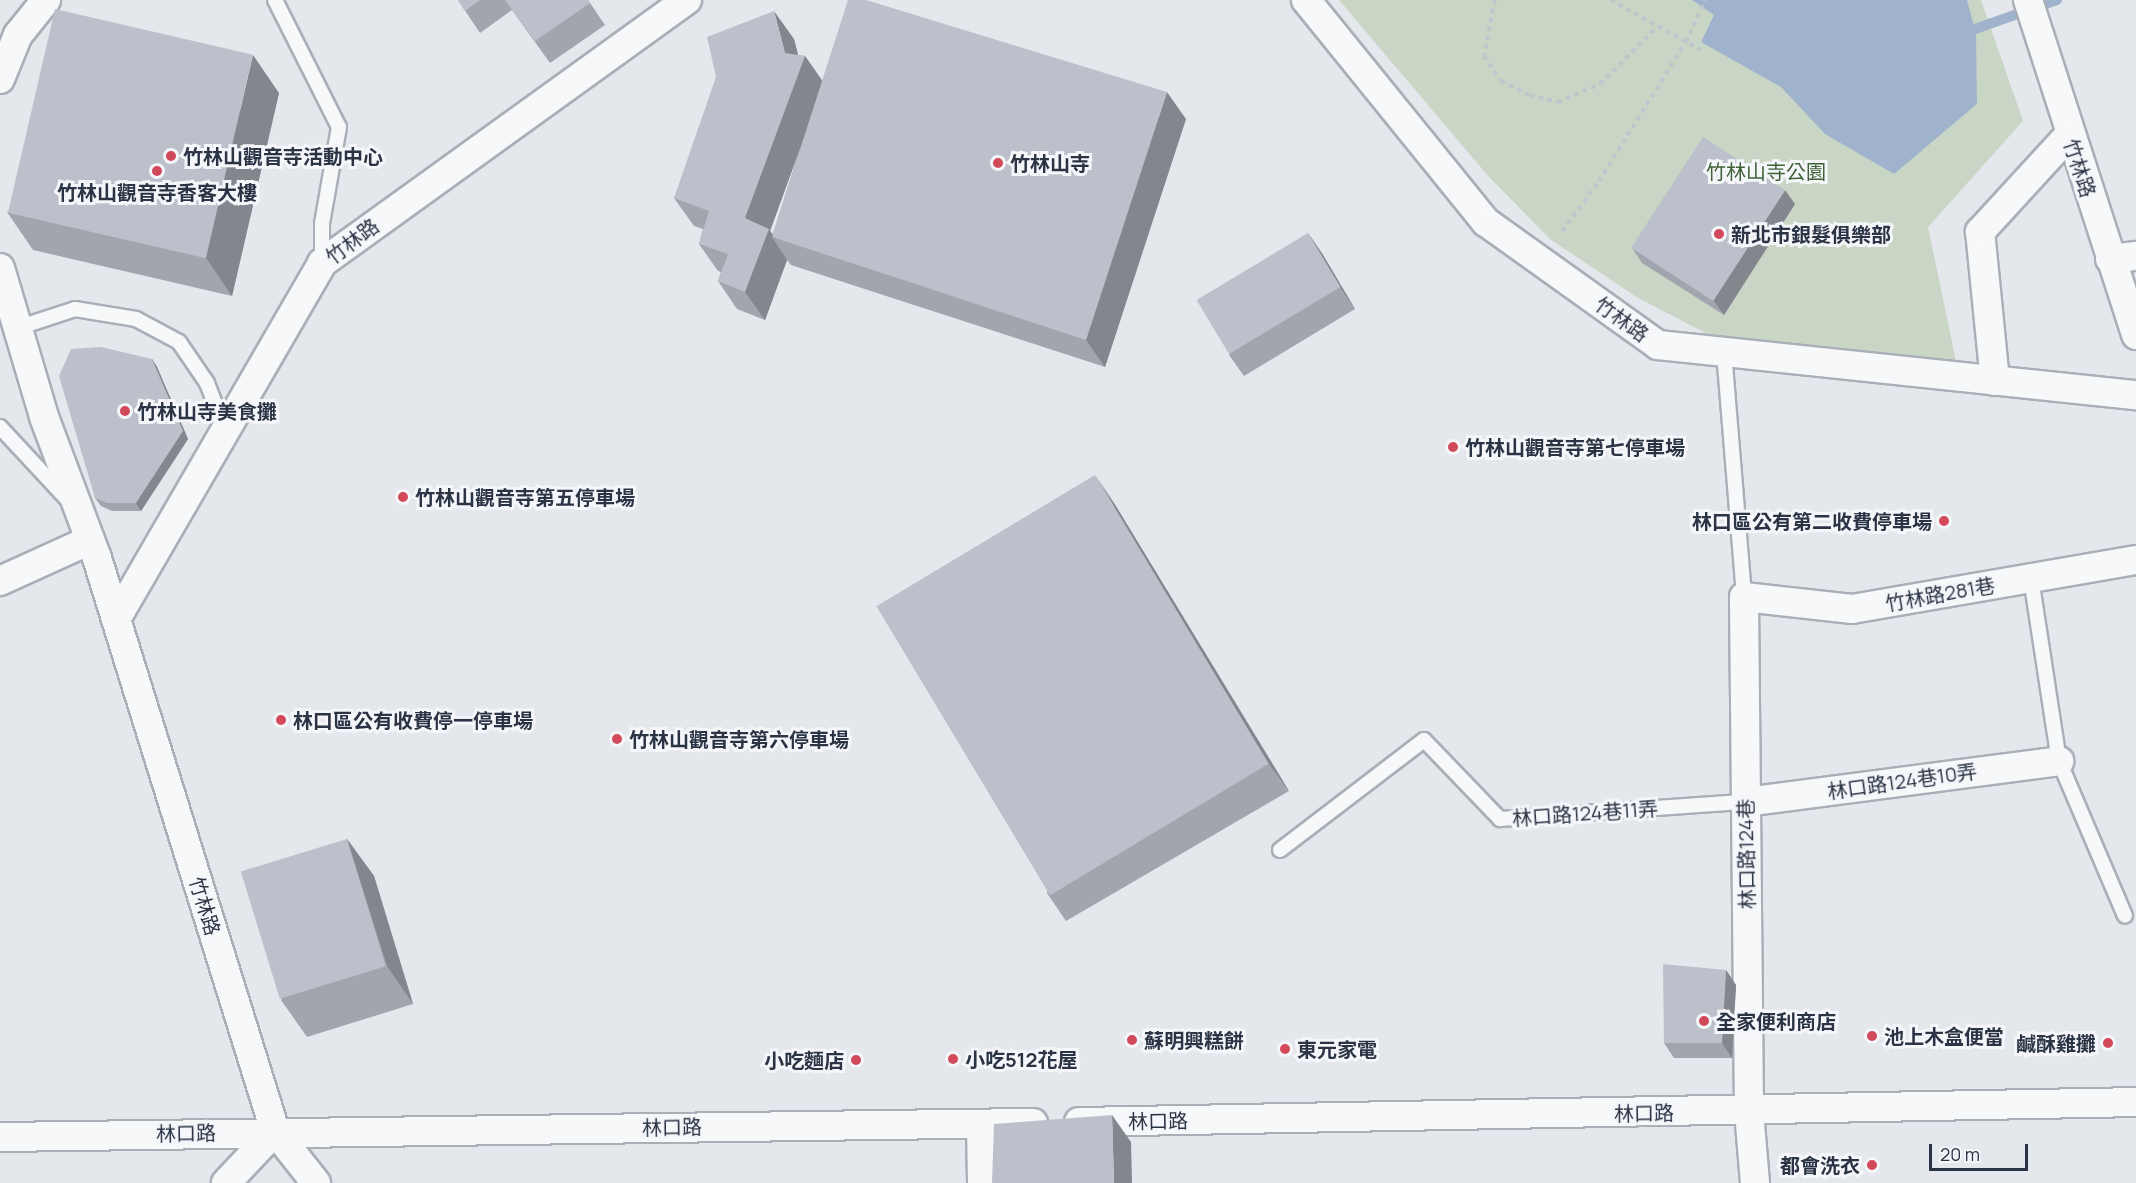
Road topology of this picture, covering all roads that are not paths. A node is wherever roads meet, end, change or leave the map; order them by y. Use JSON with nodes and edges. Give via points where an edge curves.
{"nodes":[{"id":1,"x":46,"y":0,"type":"edge"},
{"id":2,"x":275,"y":0,"type":"edge"},
{"id":3,"x":687,"y":0,"type":"edge"},
{"id":4,"x":1306,"y":0,"type":"edge"},
{"id":5,"x":2028,"y":0,"type":"edge"},
{"id":6,"x":9,"y":30,"type":"edge"},
{"id":7,"x":0,"y":79,"type":"edge"},
{"id":8,"x":2069,"y":135,"type":"junction"},
{"id":9,"x":2123,"y":258,"type":"edge"},
{"id":10,"x":322,"y":263,"type":"junction"},
{"id":11,"x":0,"y":268,"type":"edge"},
{"id":12,"x":17,"y":328,"type":"junction"},
{"id":13,"x":2136,"y":335,"type":"edge"},
{"id":14,"x":1724,"y":352,"type":"junction"},
{"id":15,"x":1995,"y":381,"type":"junction"},
{"id":16,"x":2136,"y":395,"type":"edge"},
{"id":17,"x":0,"y":427,"type":"edge"},
{"id":18,"x":225,"y":430,"type":"junction"},
{"id":19,"x":79,"y":511,"type":"junction"},
{"id":20,"x":90,"y":540,"type":"junction"},
{"id":21,"x":2136,"y":560,"type":"edge"},
{"id":22,"x":2031,"y":578,"type":"junction"},
{"id":23,"x":0,"y":581,"type":"edge"},
{"id":24,"x":1743,"y":597,"type":"junction"},
{"id":25,"x":116,"y":619,"type":"junction"},
{"id":26,"x":2059,"y":761,"type":"junction"},
{"id":27,"x":1745,"y":802,"type":"junction"},
{"id":28,"x":1280,"y":850,"type":"dead end"},
{"id":29,"x":2125,"y":916,"type":"dead end"},
{"id":30,"x":2136,"y":1102,"type":"edge"},
{"id":31,"x":1749,"y":1111,"type":"junction"},
{"id":32,"x":981,"y":1124,"type":"junction"},
{"id":33,"x":275,"y":1131,"type":"junction"},
{"id":34,"x":0,"y":1137,"type":"edge"},
{"id":35,"x":226,"y":1183,"type":"edge"},
{"id":36,"x":316,"y":1183,"type":"edge"},
{"id":37,"x":982,"y":1183,"type":"edge"},
{"id":38,"x":1755,"y":1183,"type":"edge"}],
"edges":[{"from":1,"to":6,"type":"street"},
{"from":2,"to":10,"type":"lane","via":[[339,127],[322,223]]},
{"from":3,"to":10,"type":"street","name":"竹林路"},
{"from":4,"to":14,"type":"street","name":"竹林路","via":[[1486,222],[1658,345]]},
{"from":5,"to":8,"type":"street","name":"竹林路"},
{"from":6,"to":7,"type":"street"},
{"from":8,"to":9,"type":"street","name":"竹林路"},
{"from":8,"to":15,"type":"street","via":[[1980,232]]},
{"from":9,"to":13,"type":"street","name":"竹林路"},
{"from":10,"to":18,"type":"street","name":"竹林路"},
{"from":11,"to":12,"type":"street","name":"竹林路"},
{"from":12,"to":18,"type":"lane","via":[[75,309],[135,320],[179,342],[207,383]]},
{"from":12,"to":19,"type":"street","name":"竹林路"},
{"from":14,"to":15,"type":"street","name":"竹林路"},
{"from":14,"to":24,"type":"lane"},
{"from":15,"to":16,"type":"street","name":"竹林路"},
{"from":17,"to":19,"type":"lane"},
{"from":18,"to":25,"type":"street","name":"竹林路"},
{"from":19,"to":20,"type":"street","name":"竹林路"},
{"from":20,"to":23,"type":"street"},
{"from":20,"to":25,"type":"street","name":"竹林路"},
{"from":21,"to":22,"type":"street","name":"竹林路281巷"},
{"from":22,"to":24,"type":"street","name":"竹林路281巷","via":[[1852,609]]},
{"from":22,"to":26,"type":"lane"},
{"from":24,"to":27,"type":"street","name":"林口路124巷"},
{"from":25,"to":33,"type":"street","name":"竹林路"},
{"from":26,"to":27,"type":"street","name":"林口路124巷10弄"},
{"from":26,"to":29,"type":"lane"},
{"from":27,"to":28,"type":"lane","name":"林口路124巷11弄","via":[[1500,819],[1424,740]]},
{"from":27,"to":31,"type":"street","name":"林口路124巷"},
{"from":30,"to":31,"type":"street","name":"林口路"},
{"from":31,"to":32,"type":"street","name":"林口路"},
{"from":31,"to":38,"type":"street","name":"林口路124巷"},
{"from":32,"to":33,"type":"street","name":"林口路"},
{"from":32,"to":37,"type":"street"},
{"from":33,"to":34,"type":"street","name":"林口路"},
{"from":33,"to":35,"type":"street"},
{"from":33,"to":36,"type":"street","name":"竹林路"}]}
